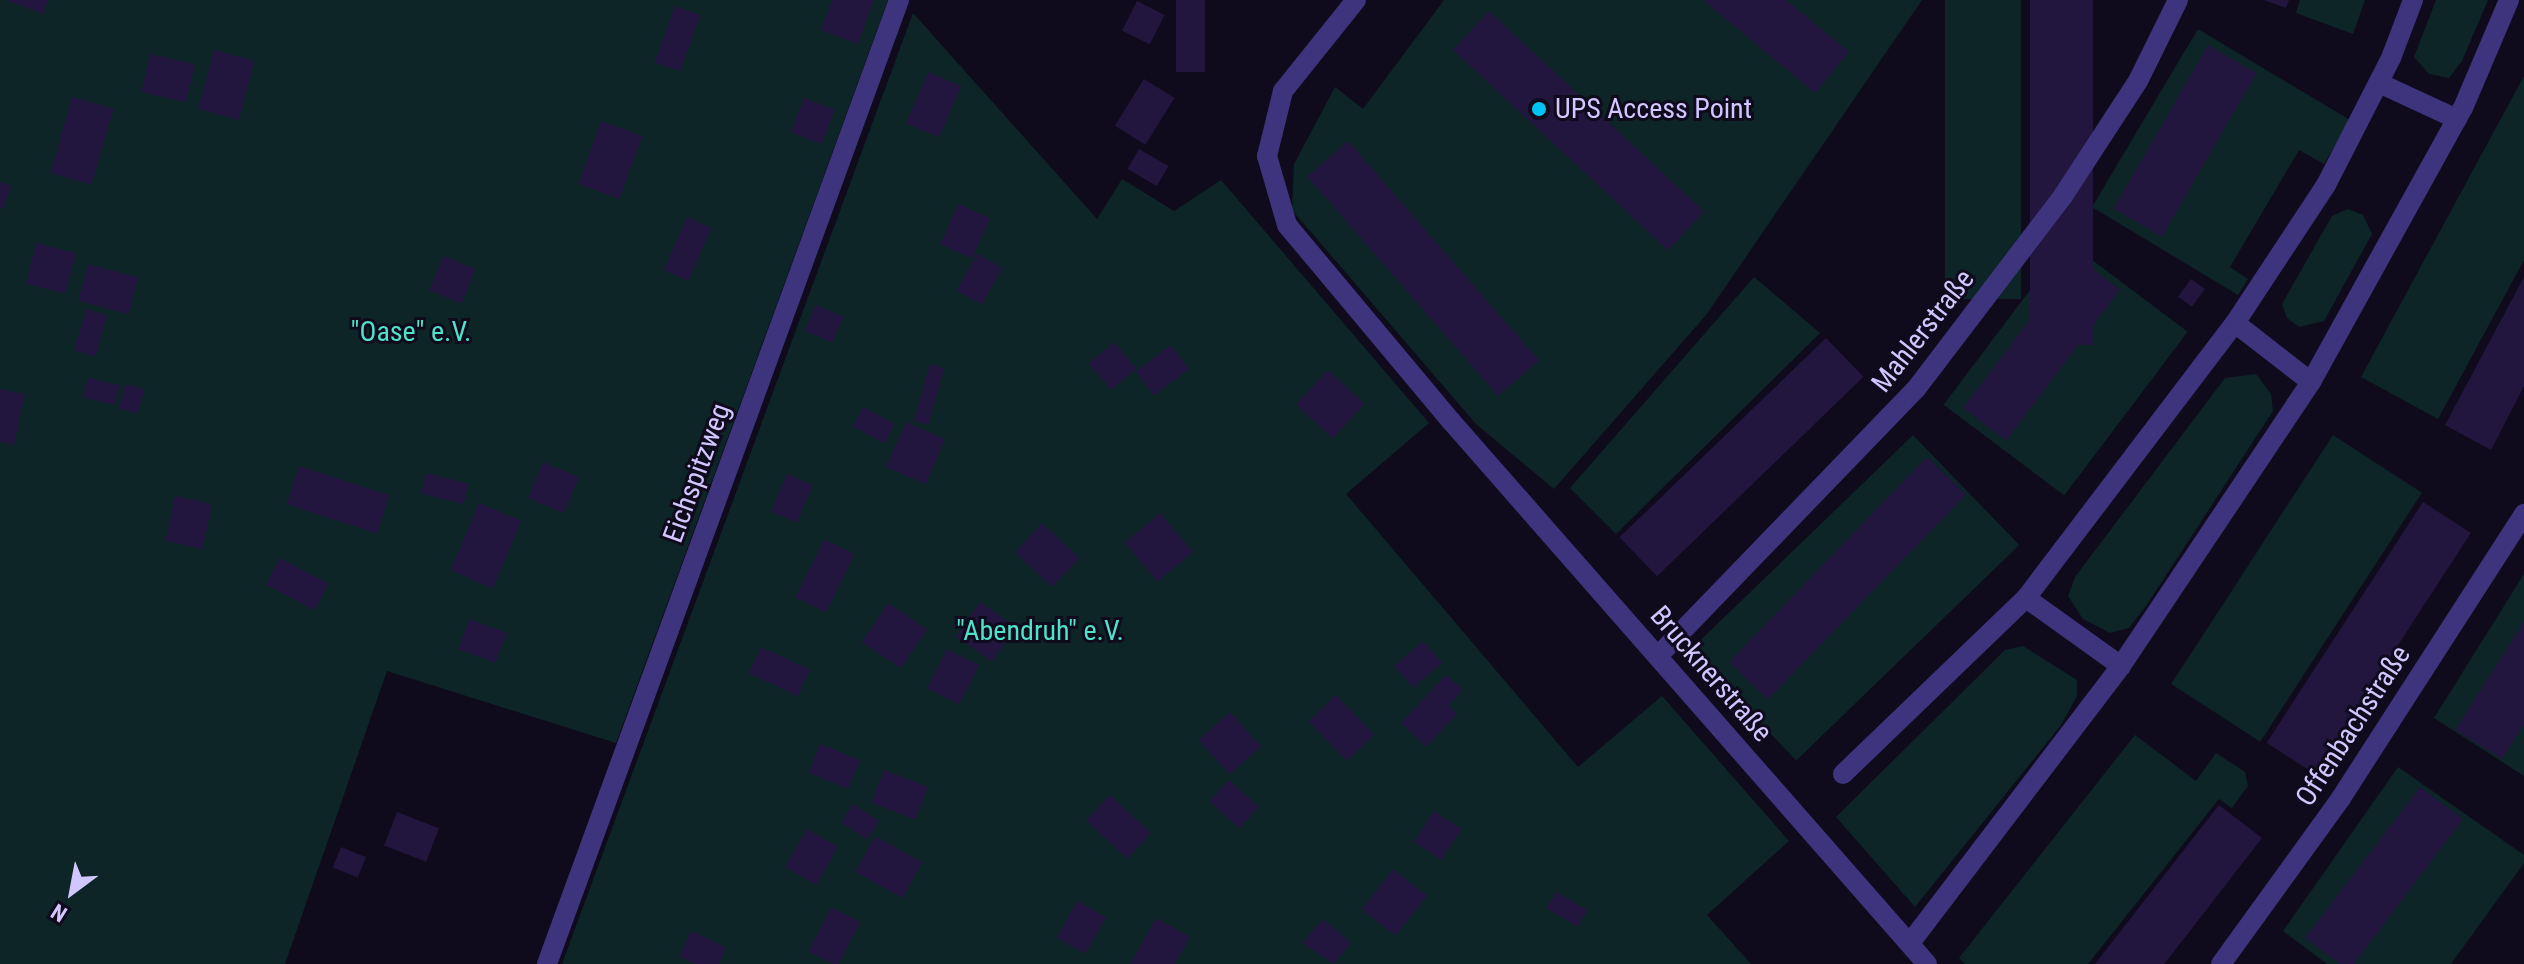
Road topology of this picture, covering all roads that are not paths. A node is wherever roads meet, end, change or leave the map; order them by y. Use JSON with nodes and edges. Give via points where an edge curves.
{"nodes":[{"id":1,"x":899,"y":0,"type":"edge"},
{"id":2,"x":1356,"y":0,"type":"edge"},
{"id":3,"x":2178,"y":0,"type":"edge"},
{"id":4,"x":2413,"y":0,"type":"edge"},
{"id":5,"x":2509,"y":0,"type":"edge"},
{"id":6,"x":2379,"y":83,"type":"junction"},
{"id":7,"x":2457,"y":119,"type":"junction"},
{"id":8,"x":2235,"y":323,"type":"junction"},
{"id":9,"x":2311,"y":382,"type":"junction"},
{"id":10,"x":2524,"y":514,"type":"edge"},
{"id":11,"x":2026,"y":598,"type":"junction"},
{"id":12,"x":1658,"y":656,"type":"junction"},
{"id":13,"x":2121,"y":666,"type":"junction"},
{"id":14,"x":1843,"y":774,"type":"dead end"},
{"id":15,"x":1910,"y":943,"type":"junction"},
{"id":16,"x":547,"y":964,"type":"edge"},
{"id":17,"x":1927,"y":964,"type":"edge"},
{"id":18,"x":2221,"y":964,"type":"edge"}],
"edges":[{"from":1,"to":16,"type":"street","name":"Eichspitzweg"},
{"from":2,"to":12,"type":"street","name":"Brucknerstraße","via":[[1283,91],[1267,156],[1287,225]]},
{"from":3,"to":12,"type":"street","name":"Mahlerstraße","via":[[2138,81],[2071,184],[1916,389]]},
{"from":4,"to":6,"type":"street"},
{"from":5,"to":7,"type":"street"},
{"from":6,"to":7,"type":"street"},
{"from":6,"to":8,"type":"street","via":[[2326,185]]},
{"from":7,"to":9,"type":"street"},
{"from":8,"to":9,"type":"street"},
{"from":8,"to":11,"type":"street"},
{"from":9,"to":13,"type":"street"},
{"from":10,"to":18,"type":"street","name":"Offenbachstraße","via":[[2341,798]]},
{"from":11,"to":13,"type":"street"},
{"from":11,"to":14,"type":"street"},
{"from":12,"to":15,"type":"street","name":"Brucknerstraße"},
{"from":13,"to":15,"type":"street"},
{"from":15,"to":17,"type":"street","name":"Brucknerstraße"}]}
